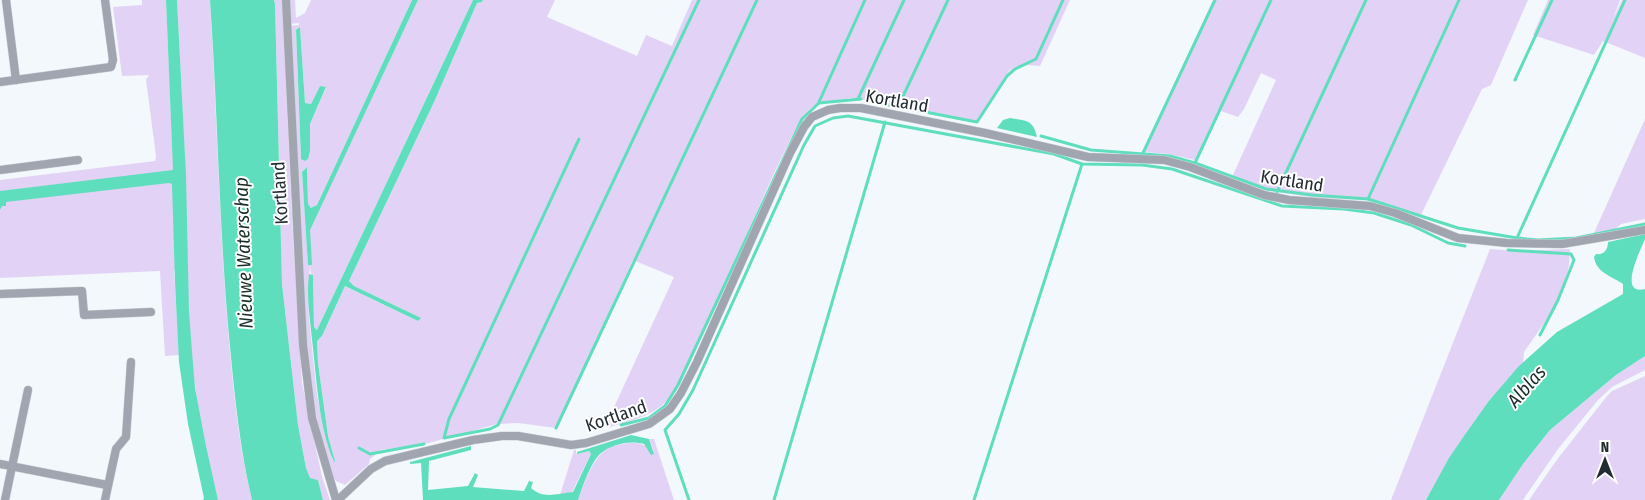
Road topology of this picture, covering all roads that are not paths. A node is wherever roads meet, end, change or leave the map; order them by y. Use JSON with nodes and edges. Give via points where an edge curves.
{"nodes":[{"id":1,"x":6,"y":0,"type":"edge"},
{"id":2,"x":105,"y":0,"type":"edge"},
{"id":3,"x":286,"y":0,"type":"edge"},
{"id":4,"x":16,"y":80,"type":"junction"},
{"id":5,"x":0,"y":82,"type":"edge"},
{"id":6,"x":78,"y":160,"type":"dead end"},
{"id":7,"x":0,"y":170,"type":"edge"},
{"id":8,"x":1645,"y":230,"type":"edge"},
{"id":9,"x":0,"y":294,"type":"edge"},
{"id":10,"x":151,"y":312,"type":"dead end"},
{"id":11,"x":130,"y":362,"type":"dead end"},
{"id":12,"x":28,"y":390,"type":"dead end"},
{"id":13,"x":0,"y":464,"type":"edge"},
{"id":14,"x":12,"y":466,"type":"junction"},
{"id":15,"x":107,"y":485,"type":"junction"},
{"id":16,"x":5,"y":500,"type":"edge"},
{"id":17,"x":105,"y":500,"type":"edge"},
{"id":18,"x":337,"y":500,"type":"edge"}],
"edges":[{"from":1,"to":4,"type":"street"},
{"from":2,"to":4,"type":"street","via":[[113,60],[111,67]]},
{"from":3,"to":18,"type":"street","name":"Kortland","via":[[303,345],[312,418]]},
{"from":4,"to":5,"type":"street"},
{"from":6,"to":7,"type":"street"},
{"from":8,"to":18,"type":"street","name":"Kortland","via":[[1562,244],[1458,238],[1370,206],[1264,195],[1164,160],[1088,157],[861,108],[828,110],[812,117],[804,127],[682,393],[662,416],[650,424],[586,444],[502,436],[385,461],[371,469]]},
{"from":9,"to":10,"type":"street","via":[[82,290],[84,314]]},
{"from":11,"to":15,"type":"street","via":[[126,437],[116,449]]},
{"from":12,"to":14,"type":"street"},
{"from":13,"to":14,"type":"street"},
{"from":14,"to":15,"type":"street"},
{"from":14,"to":16,"type":"street"},
{"from":15,"to":17,"type":"street"}]}
